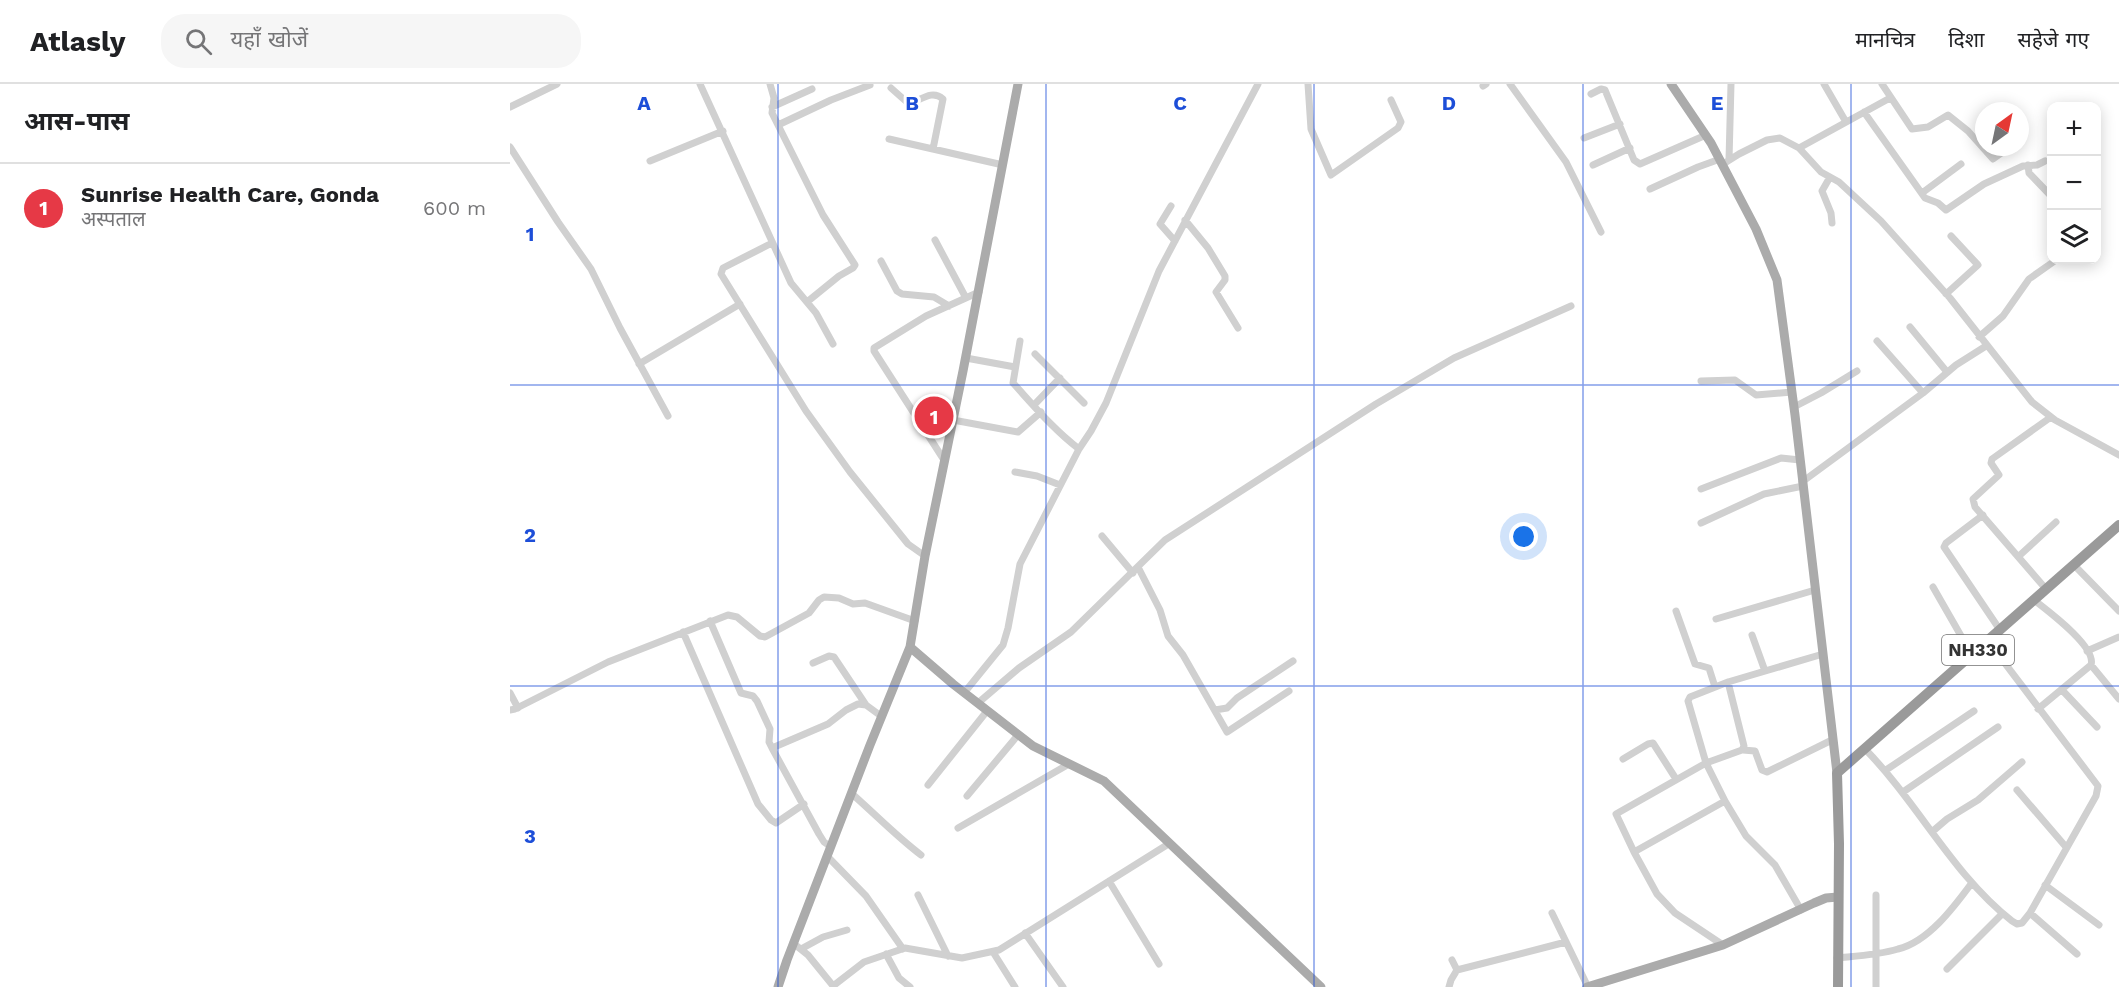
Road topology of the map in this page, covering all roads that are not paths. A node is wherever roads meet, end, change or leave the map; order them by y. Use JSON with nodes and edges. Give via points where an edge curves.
{"nodes":[{"id":1,"x":557,"y":84,"type":"edge"},
{"id":2,"x":700,"y":84,"type":"edge"},
{"id":3,"x":770,"y":84,"type":"edge"},
{"id":4,"x":1018,"y":84,"type":"edge"},
{"id":5,"x":1258,"y":84,"type":"edge"},
{"id":6,"x":1308,"y":84,"type":"edge"},
{"id":7,"x":1510,"y":84,"type":"edge"},
{"id":8,"x":1671,"y":84,"type":"edge"},
{"id":9,"x":1731,"y":84,"type":"edge"},
{"id":10,"x":1824,"y":84,"type":"edge"},
{"id":11,"x":1882,"y":84,"type":"edge"},
{"id":12,"x":870,"y":85,"type":"edge"},
{"id":13,"x":891,"y":88,"type":"dead end"},
{"id":14,"x":812,"y":90,"type":"dead end"},
{"id":15,"x":1591,"y":94,"type":"dead end"},
{"id":16,"x":1890,"y":98,"type":"junction"},
{"id":17,"x":1391,"y":100,"type":"dead end"},
{"id":18,"x":510,"y":107,"type":"edge"},
{"id":19,"x":772,"y":107,"type":"junction"},
{"id":20,"x":1864,"y":112,"type":"junction"},
{"id":21,"x":1846,"y":122,"type":"junction"},
{"id":22,"x":1620,"y":124,"type":"junction"},
{"id":23,"x":778,"y":125,"type":"junction"},
{"id":24,"x":723,"y":131,"type":"junction"},
{"id":25,"x":1706,"y":135,"type":"junction"},
{"id":26,"x":1584,"y":138,"type":"dead end"},
{"id":27,"x":889,"y":139,"type":"dead end"},
{"id":28,"x":1975,"y":140,"type":"edge"},
{"id":29,"x":510,"y":147,"type":"edge"},
{"id":30,"x":1799,"y":147,"type":"junction"},
{"id":31,"x":1630,"y":148,"type":"junction"},
{"id":32,"x":933,"y":149,"type":"junction"},
{"id":33,"x":650,"y":161,"type":"dead end"},
{"id":34,"x":1724,"y":161,"type":"junction"},
{"id":35,"x":2045,"y":161,"type":"dead end"},
{"id":36,"x":1961,"y":164,"type":"dead end"},
{"id":37,"x":1003,"y":165,"type":"junction"},
{"id":38,"x":1593,"y":165,"type":"dead end"},
{"id":39,"x":2028,"y":165,"type":"junction"},
{"id":40,"x":1830,"y":177,"type":"junction"},
{"id":41,"x":1650,"y":189,"type":"dead end"},
{"id":42,"x":2047,"y":193,"type":"edge"},
{"id":43,"x":1922,"y":194,"type":"junction"},
{"id":44,"x":1170,"y":206,"type":"dead end"},
{"id":45,"x":1185,"y":219,"type":"junction"},
{"id":46,"x":1832,"y":223,"type":"dead end"},
{"id":47,"x":1601,"y":232,"type":"dead end"},
{"id":48,"x":1951,"y":236,"type":"dead end"},
{"id":49,"x":935,"y":240,"type":"dead end"},
{"id":50,"x":1175,"y":241,"type":"junction"},
{"id":51,"x":772,"y":243,"type":"junction"},
{"id":52,"x":880,"y":261,"type":"dead end"},
{"id":53,"x":2051,"y":264,"type":"edge"},
{"id":54,"x":979,"y":292,"type":"junction"},
{"id":55,"x":1946,"y":294,"type":"junction"},
{"id":56,"x":966,"y":298,"type":"junction"},
{"id":57,"x":807,"y":302,"type":"junction"},
{"id":58,"x":740,"y":304,"type":"junction"},
{"id":59,"x":949,"y":306,"type":"junction"},
{"id":60,"x":1571,"y":306,"type":"dead end"},
{"id":61,"x":1910,"y":327,"type":"dead end"},
{"id":62,"x":1238,"y":328,"type":"dead end"},
{"id":63,"x":1979,"y":337,"type":"junction"},
{"id":64,"x":1020,"y":341,"type":"dead end"},
{"id":65,"x":1877,"y":341,"type":"dead end"},
{"id":66,"x":833,"y":344,"type":"dead end"},
{"id":67,"x":1986,"y":346,"type":"junction"},
{"id":68,"x":1035,"y":354,"type":"dead end"},
{"id":69,"x":966,"y":358,"type":"junction"},
{"id":70,"x":639,"y":364,"type":"junction"},
{"id":71,"x":1015,"y":367,"type":"junction"},
{"id":72,"x":1857,"y":371,"type":"dead end"},
{"id":73,"x":1947,"y":372,"type":"junction"},
{"id":74,"x":1060,"y":378,"type":"junction"},
{"id":75,"x":1701,"y":381,"type":"dead end"},
{"id":76,"x":1792,"y":392,"type":"junction"},
{"id":77,"x":1923,"y":393,"type":"junction"},
{"id":78,"x":1084,"y":403,"type":"dead end"},
{"id":79,"x":1034,"y":405,"type":"junction"},
{"id":80,"x":1794,"y":406,"type":"junction"},
{"id":81,"x":1041,"y":412,"type":"junction"},
{"id":82,"x":668,"y":416,"type":"dead end"},
{"id":83,"x":2051,"y":417,"type":"junction"},
{"id":84,"x":953,"y":420,"type":"junction"},
{"id":85,"x":1079,"y":449,"type":"junction"},
{"id":86,"x":2119,"y":455,"type":"edge"},
{"id":87,"x":944,"y":460,"type":"junction"},
{"id":88,"x":1800,"y":460,"type":"junction"},
{"id":89,"x":1015,"y":472,"type":"dead end"},
{"id":90,"x":1060,"y":484,"type":"junction"},
{"id":91,"x":1803,"y":484,"type":"junction"},
{"id":92,"x":1701,"y":489,"type":"dead end"},
{"id":93,"x":1983,"y":515,"type":"junction"},
{"id":94,"x":1701,"y":522,"type":"dead end"},
{"id":95,"x":2056,"y":522,"type":"dead end"},
{"id":96,"x":2119,"y":525,"type":"edge"},
{"id":97,"x":1102,"y":536,"type":"dead end"},
{"id":98,"x":925,"y":556,"type":"junction"},
{"id":99,"x":2019,"y":556,"type":"junction"},
{"id":100,"x":2074,"y":565,"type":"junction"},
{"id":101,"x":1136,"y":570,"type":"junction"},
{"id":102,"x":1933,"y":587,"type":"dead end"},
{"id":103,"x":2046,"y":589,"type":"junction"},
{"id":104,"x":1815,"y":590,"type":"junction"},
{"id":105,"x":2034,"y":600,"type":"junction"},
{"id":106,"x":1676,"y":611,"type":"dead end"},
{"id":107,"x":2119,"y":611,"type":"edge"},
{"id":108,"x":1716,"y":620,"type":"dead end"},
{"id":109,"x":710,"y":621,"type":"junction"},
{"id":110,"x":915,"y":621,"type":"junction"},
{"id":111,"x":2000,"y":630,"type":"junction"},
{"id":112,"x":683,"y":632,"type":"junction"},
{"id":113,"x":1752,"y":635,"type":"dead end"},
{"id":114,"x":2119,"y":637,"type":"edge"},
{"id":115,"x":1988,"y":641,"type":"junction"},
{"id":116,"x":910,"y":647,"type":"junction"},
{"id":117,"x":2087,"y":651,"type":"junction"},
{"id":118,"x":1823,"y":654,"type":"junction"},
{"id":119,"x":1972,"y":655,"type":"junction"},
{"id":120,"x":1293,"y":662,"type":"dead end"},
{"id":121,"x":813,"y":663,"type":"dead end"},
{"id":122,"x":2091,"y":666,"type":"junction"},
{"id":123,"x":1765,"y":671,"type":"junction"},
{"id":124,"x":1728,"y":682,"type":"junction"},
{"id":125,"x":1715,"y":687,"type":"junction"},
{"id":126,"x":2062,"y":690,"type":"junction"},
{"id":127,"x":1289,"y":692,"type":"dead end"},
{"id":128,"x":510,"y":693,"type":"edge"},
{"id":129,"x":964,"y":693,"type":"junction"},
{"id":130,"x":2119,"y":699,"type":"edge"},
{"id":131,"x":978,"y":703,"type":"junction"},
{"id":132,"x":866,"y":705,"type":"junction"},
{"id":133,"x":514,"y":709,"type":"edge"},
{"id":134,"x":2038,"y":709,"type":"junction"},
{"id":135,"x":1215,"y":710,"type":"junction"},
{"id":136,"x":987,"y":711,"type":"junction"},
{"id":137,"x":1974,"y":711,"type":"dead end"},
{"id":138,"x":881,"y":716,"type":"junction"},
{"id":139,"x":1998,"y":727,"type":"dead end"},
{"id":140,"x":2097,"y":727,"type":"dead end"},
{"id":141,"x":1018,"y":735,"type":"junction"},
{"id":142,"x":1832,"y":740,"type":"junction"},
{"id":143,"x":772,"y":748,"type":"junction"},
{"id":144,"x":1864,"y":749,"type":"junction"},
{"id":145,"x":1743,"y":750,"type":"junction"},
{"id":146,"x":1623,"y":759,"type":"dead end"},
{"id":147,"x":2022,"y":762,"type":"dead end"},
{"id":148,"x":1706,"y":763,"type":"junction"},
{"id":149,"x":1069,"y":764,"type":"junction"},
{"id":150,"x":1886,"y":770,"type":"junction"},
{"id":151,"x":1837,"y":773,"type":"junction"},
{"id":152,"x":1676,"y":779,"type":"junction"},
{"id":153,"x":928,"y":784,"type":"dead end"},
{"id":154,"x":2017,"y":790,"type":"dead end"},
{"id":155,"x":1903,"y":792,"type":"junction"},
{"id":156,"x":851,"y":793,"type":"junction"},
{"id":157,"x":967,"y":796,"type":"dead end"},
{"id":158,"x":1725,"y":801,"type":"junction"},
{"id":159,"x":804,"y":804,"type":"junction"},
{"id":160,"x":958,"y":828,"type":"dead end"},
{"id":161,"x":1933,"y":831,"type":"junction"},
{"id":162,"x":1170,"y":843,"type":"junction"},
{"id":163,"x":831,"y":847,"type":"junction"},
{"id":164,"x":2066,"y":847,"type":"junction"},
{"id":165,"x":1634,"y":852,"type":"junction"},
{"id":166,"x":921,"y":855,"type":"dead end"},
{"id":167,"x":828,"y":856,"type":"junction"},
{"id":168,"x":1109,"y":881,"type":"junction"},
{"id":169,"x":1971,"y":884,"type":"junction"},
{"id":170,"x":2045,"y":885,"type":"junction"},
{"id":171,"x":918,"y":895,"type":"dead end"},
{"id":172,"x":1876,"y":895,"type":"dead end"},
{"id":173,"x":1838,"y":897,"type":"junction"},
{"id":174,"x":1801,"y":910,"type":"junction"},
{"id":175,"x":1552,"y":913,"type":"dead end"},
{"id":176,"x":2030,"y":913,"type":"junction"},
{"id":177,"x":2002,"y":914,"type":"junction"},
{"id":178,"x":2099,"y":925,"type":"dead end"},
{"id":179,"x":847,"y":930,"type":"dead end"},
{"id":180,"x":1025,"y":933,"type":"junction"},
{"id":181,"x":1566,"y":942,"type":"junction"},
{"id":182,"x":1723,"y":945,"type":"junction"},
{"id":183,"x":797,"y":946,"type":"junction"},
{"id":184,"x":903,"y":948,"type":"junction"},
{"id":185,"x":993,"y":952,"type":"junction"},
{"id":186,"x":886,"y":954,"type":"junction"},
{"id":187,"x":1874,"y":954,"type":"junction"},
{"id":188,"x":2077,"y":954,"type":"dead end"},
{"id":189,"x":948,"y":956,"type":"junction"},
{"id":190,"x":1837,"y":958,"type":"junction"},
{"id":191,"x":1452,"y":960,"type":"dead end"},
{"id":192,"x":1158,"y":964,"type":"dead end"},
{"id":193,"x":1947,"y":969,"type":"dead end"},
{"id":194,"x":1457,"y":970,"type":"junction"},
{"id":195,"x":834,"y":986,"type":"edge"},
{"id":196,"x":778,"y":987,"type":"edge"},
{"id":197,"x":910,"y":987,"type":"edge"},
{"id":198,"x":1015,"y":987,"type":"edge"},
{"id":199,"x":1063,"y":987,"type":"edge"},
{"id":200,"x":1321,"y":987,"type":"edge"},
{"id":201,"x":1449,"y":987,"type":"edge"},
{"id":202,"x":1588,"y":987,"type":"edge"},
{"id":203,"x":1838,"y":987,"type":"edge"},
{"id":204,"x":1876,"y":987,"type":"edge"}],
"edges":[{"from":1,"to":18,"type":"street"},
{"from":2,"to":24,"type":"street"},
{"from":3,"to":19,"type":"street"},
{"from":4,"to":37,"type":"main road"},
{"from":5,"to":45,"type":"street"},
{"from":6,"to":17,"type":"street","via":[[1311,129],[1331,175],[1400,126]]},
{"from":7,"to":47,"type":"street","via":[[1566,162]]},
{"from":8,"to":25,"type":"main road"},
{"from":9,"to":34,"type":"street"},
{"from":10,"to":21,"type":"street"},
{"from":11,"to":16,"type":"street"},
{"from":12,"to":23,"type":"street"},
{"from":13,"to":32,"type":"street","via":[[909,104],[932,94],[943,99]]},
{"from":14,"to":19,"type":"street"},
{"from":15,"to":22,"type":"street","via":[[1604,89]]},
{"from":16,"to":20,"type":"street"},
{"from":16,"to":28,"type":"street","via":[[1915,130],[1948,115]]},
{"from":19,"to":23,"type":"street"},
{"from":20,"to":21,"type":"street"},
{"from":20,"to":43,"type":"street"},
{"from":21,"to":30,"type":"street"},
{"from":22,"to":26,"type":"street"},
{"from":22,"to":31,"type":"street"},
{"from":23,"to":57,"type":"street","via":[[823,215],[855,265]]},
{"from":24,"to":33,"type":"street"},
{"from":24,"to":51,"type":"street"},
{"from":25,"to":31,"type":"street","via":[[1640,164]]},
{"from":25,"to":34,"type":"main road"},
{"from":27,"to":32,"type":"street"},
{"from":29,"to":70,"type":"street","via":[[591,269]]},
{"from":30,"to":34,"type":"street","via":[[1780,138],[1767,140]]},
{"from":30,"to":40,"type":"street"},
{"from":31,"to":38,"type":"street"},
{"from":32,"to":37,"type":"street"},
{"from":34,"to":41,"type":"street","via":[[1698,167]]},
{"from":34,"to":76,"type":"main road","via":[[1777,280]]},
{"from":35,"to":39,"type":"street"},
{"from":36,"to":43,"type":"street"},
{"from":37,"to":54,"type":"main road"},
{"from":39,"to":42,"type":"street","via":[[2029,173]]},
{"from":39,"to":43,"type":"street","via":[[1984,184],[1946,210]]},
{"from":40,"to":46,"type":"street","via":[[1822,191]]},
{"from":40,"to":55,"type":"street","via":[[1881,222]]},
{"from":44,"to":50,"type":"street","via":[[1160,224]]},
{"from":45,"to":50,"type":"street"},
{"from":45,"to":62,"type":"street","via":[[1225,276],[1216,292]]},
{"from":48,"to":55,"type":"street","via":[[1978,265]]},
{"from":49,"to":56,"type":"street"},
{"from":50,"to":85,"type":"street","via":[[1106,403]]},
{"from":51,"to":57,"type":"street","via":[[791,283]]},
{"from":51,"to":58,"type":"street","via":[[721,271]]},
{"from":52,"to":59,"type":"street","via":[[897,291],[934,297]]},
{"from":53,"to":63,"type":"street","via":[[2030,279],[2003,316]]},
{"from":54,"to":56,"type":"street"},
{"from":54,"to":69,"type":"main road"},
{"from":55,"to":63,"type":"street"},
{"from":56,"to":59,"type":"street"},
{"from":57,"to":66,"type":"street"},
{"from":58,"to":70,"type":"street"},
{"from":58,"to":98,"type":"street","via":[[844,464],[908,544]]},
{"from":59,"to":87,"type":"street","via":[[873,350]]},
{"from":60,"to":101,"type":"street","via":[[1466,352],[1376,404],[1165,540]]},
{"from":61,"to":73,"type":"street"},
{"from":63,"to":67,"type":"street"},
{"from":64,"to":71,"type":"street"},
{"from":65,"to":77,"type":"street"},
{"from":67,"to":73,"type":"street"},
{"from":67,"to":83,"type":"street","via":[[2032,402]]},
{"from":68,"to":74,"type":"street"},
{"from":69,"to":71,"type":"street"},
{"from":69,"to":84,"type":"main road"},
{"from":70,"to":82,"type":"street"},
{"from":71,"to":79,"type":"street","via":[[1013,383]]},
{"from":72,"to":80,"type":"street"},
{"from":73,"to":77,"type":"street"},
{"from":74,"to":78,"type":"street"},
{"from":74,"to":79,"type":"street"},
{"from":75,"to":76,"type":"street","via":[[1735,380],[1756,395]]},
{"from":76,"to":80,"type":"main road"},
{"from":77,"to":91,"type":"street"},
{"from":79,"to":81,"type":"street"},
{"from":80,"to":88,"type":"main road"},
{"from":81,"to":84,"type":"street","via":[[1018,432]]},
{"from":81,"to":85,"type":"street","via":[[1059,434]]},
{"from":83,"to":86,"type":"street"},
{"from":83,"to":93,"type":"street","via":[[1990,461],[1999,475],[1973,500]]},
{"from":84,"to":87,"type":"main road"},
{"from":85,"to":90,"type":"street"},
{"from":87,"to":98,"type":"main road"},
{"from":88,"to":91,"type":"main road"},
{"from":88,"to":92,"type":"street","via":[[1781,458]]},
{"from":89,"to":90,"type":"street"},
{"from":90,"to":129,"type":"street","via":[[1020,564],[1003,645]]},
{"from":91,"to":94,"type":"street","via":[[1764,494]]},
{"from":91,"to":104,"type":"main road"},
{"from":93,"to":99,"type":"street"},
{"from":93,"to":111,"type":"street","via":[[1944,547]]},
{"from":95,"to":99,"type":"street"},
{"from":96,"to":100,"type":"highway","number":"NH330"},
{"from":97,"to":101,"type":"street"},
{"from":98,"to":110,"type":"main road"},
{"from":99,"to":103,"type":"street"},
{"from":100,"to":103,"type":"highway","number":"NH330"},
{"from":100,"to":107,"type":"street"},
{"from":101,"to":131,"type":"street","via":[[1071,632]]},
{"from":101,"to":135,"type":"street","via":[[1160,610],[1166,632]]},
{"from":102,"to":119,"type":"street"},
{"from":103,"to":105,"type":"highway","number":"NH330"},
{"from":104,"to":108,"type":"street"},
{"from":104,"to":118,"type":"main road"},
{"from":105,"to":111,"type":"highway","number":"NH330"},
{"from":105,"to":117,"type":"street","via":[[2068,628]]},
{"from":106,"to":125,"type":"street","via":[[1694,662],[1709,668]]},
{"from":109,"to":110,"type":"street","via":[[732,614],[765,637],[809,613],[824,597],[865,603]]},
{"from":109,"to":112,"type":"street"},
{"from":109,"to":143,"type":"street","via":[[741,693],[757,701],[770,729]]},
{"from":110,"to":116,"type":"main road"},
{"from":111,"to":115,"type":"highway","number":"NH330"},
{"from":112,"to":133,"type":"street","via":[[608,662]]},
{"from":112,"to":159,"type":"street","via":[[758,804],[776,823]]},
{"from":113,"to":123,"type":"street"},
{"from":114,"to":117,"type":"street"},
{"from":115,"to":119,"type":"highway","number":"NH330"},
{"from":115,"to":134,"type":"street"},
{"from":116,"to":129,"type":"main road"},
{"from":116,"to":138,"type":"main road"},
{"from":117,"to":122,"type":"street","via":[[2092,658]]},
{"from":118,"to":123,"type":"street"},
{"from":118,"to":142,"type":"main road"},
{"from":119,"to":144,"type":"highway","number":"NH330"},
{"from":120,"to":135,"type":"street","via":[[1227,708]]},
{"from":121,"to":132,"type":"street","via":[[834,657]]},
{"from":122,"to":126,"type":"street"},
{"from":122,"to":130,"type":"street"},
{"from":123,"to":124,"type":"street"},
{"from":124,"to":125,"type":"street"},
{"from":124,"to":145,"type":"street"},
{"from":125,"to":148,"type":"street","via":[[1693,695],[1688,701]]},
{"from":126,"to":134,"type":"street"},
{"from":126,"to":140,"type":"street"},
{"from":127,"to":135,"type":"street","via":[[1229,732]]},
{"from":128,"to":133,"type":"street"},
{"from":129,"to":131,"type":"main road"},
{"from":131,"to":136,"type":"main road"},
{"from":132,"to":138,"type":"street"},
{"from":132,"to":143,"type":"street","via":[[854,705],[828,724]]},
{"from":134,"to":164,"type":"street","via":[[2098,786]]},
{"from":136,"to":141,"type":"main road"},
{"from":136,"to":153,"type":"street"},
{"from":137,"to":150,"type":"street"},
{"from":138,"to":156,"type":"main road"},
{"from":139,"to":155,"type":"street"},
{"from":141,"to":149,"type":"main road"},
{"from":141,"to":157,"type":"street"},
{"from":142,"to":145,"type":"street","via":[[1767,772],[1762,770],[1755,751]]},
{"from":142,"to":151,"type":"main road"},
{"from":143,"to":159,"type":"street"},
{"from":144,"to":150,"type":"street"},
{"from":144,"to":151,"type":"highway","number":"NH330"},
{"from":145,"to":148,"type":"street"},
{"from":146,"to":152,"type":"street","via":[[1653,743]]},
{"from":147,"to":161,"type":"street","via":[[1978,800]]},
{"from":148,"to":152,"type":"street"},
{"from":148,"to":158,"type":"street"},
{"from":149,"to":160,"type":"street"},
{"from":149,"to":162,"type":"main road","via":[[1104,781]]},
{"from":150,"to":155,"type":"street"},
{"from":151,"to":173,"type":"highway"},
{"from":152,"to":165,"type":"street","via":[[1616,814]]},
{"from":154,"to":164,"type":"street"},
{"from":155,"to":161,"type":"street"},
{"from":156,"to":163,"type":"main road"},
{"from":156,"to":166,"type":"street"},
{"from":158,"to":165,"type":"street"},
{"from":158,"to":174,"type":"street","via":[[1746,836],[1783,875]]},
{"from":159,"to":163,"type":"street","via":[[823,840]]},
{"from":161,"to":169,"type":"street"},
{"from":162,"to":168,"type":"street"},
{"from":162,"to":200,"type":"main road"},
{"from":163,"to":167,"type":"main road"},
{"from":164,"to":170,"type":"street"},
{"from":165,"to":182,"type":"street","via":[[1663,902]]},
{"from":167,"to":183,"type":"main road"},
{"from":167,"to":184,"type":"street","via":[[866,896]]},
{"from":168,"to":180,"type":"street"},
{"from":168,"to":192,"type":"street"},
{"from":169,"to":177,"type":"street"},
{"from":169,"to":187,"type":"street","via":[[1950,913],[1915,942]]},
{"from":170,"to":176,"type":"street"},
{"from":170,"to":178,"type":"street"},
{"from":171,"to":189,"type":"street"},
{"from":172,"to":187,"type":"street"},
{"from":173,"to":174,"type":"main road"},
{"from":173,"to":190,"type":"highway"},
{"from":174,"to":182,"type":"main road"},
{"from":175,"to":181,"type":"street"},
{"from":176,"to":177,"type":"street","via":[[2020,924]]},
{"from":176,"to":188,"type":"street"},
{"from":177,"to":193,"type":"street"},
{"from":179,"to":183,"type":"street"},
{"from":180,"to":185,"type":"street"},
{"from":180,"to":199,"type":"street"},
{"from":181,"to":194,"type":"street"},
{"from":181,"to":202,"type":"street"},
{"from":182,"to":202,"type":"main road"},
{"from":183,"to":195,"type":"street"},
{"from":183,"to":196,"type":"main road"},
{"from":184,"to":186,"type":"street"},
{"from":184,"to":189,"type":"street"},
{"from":185,"to":189,"type":"street","via":[[962,958]]},
{"from":185,"to":198,"type":"street"},
{"from":186,"to":195,"type":"street","via":[[864,962]]},
{"from":186,"to":197,"type":"street","via":[[899,978]]},
{"from":187,"to":190,"type":"street"},
{"from":187,"to":204,"type":"street"},
{"from":190,"to":203,"type":"highway"},
{"from":191,"to":194,"type":"street"},
{"from":194,"to":201,"type":"street"}]}
